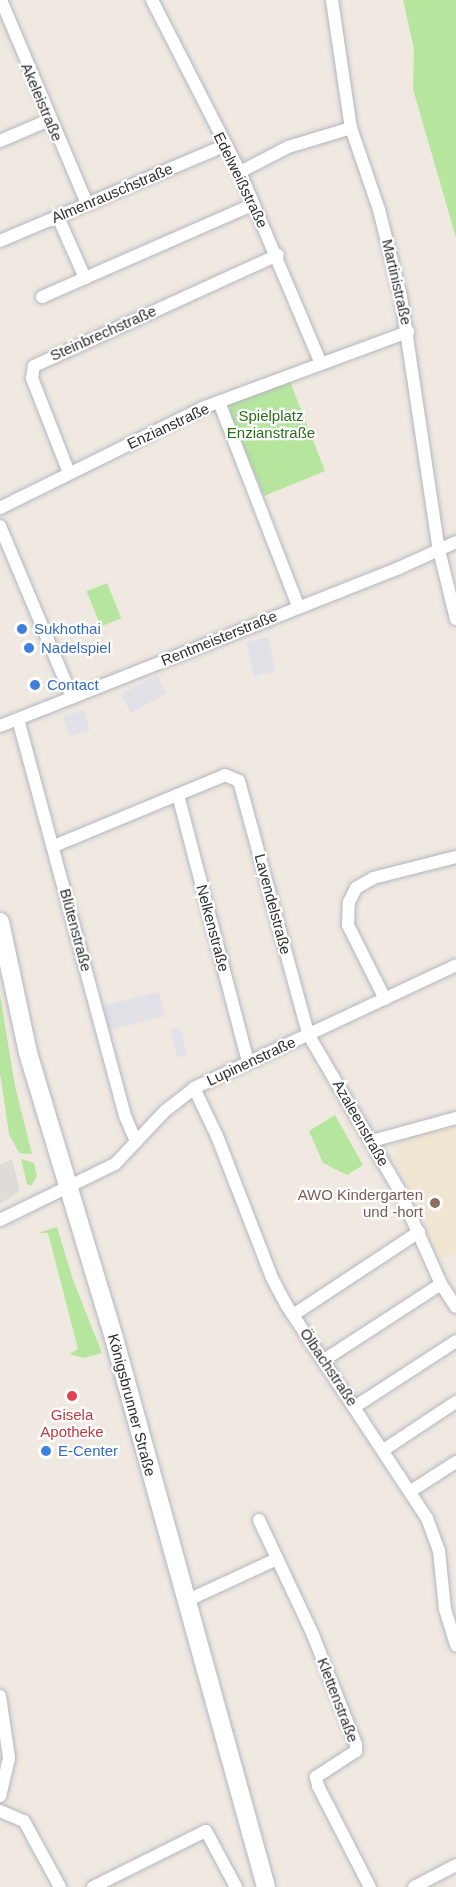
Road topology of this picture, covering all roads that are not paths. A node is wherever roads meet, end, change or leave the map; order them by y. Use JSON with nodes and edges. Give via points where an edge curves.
{"nodes":[{"id":1,"x":1,"y":0,"type":"edge"},
{"id":2,"x":152,"y":0,"type":"edge"},
{"id":3,"x":332,"y":0,"type":"edge"},
{"id":4,"x":49,"y":120,"type":"junction"},
{"id":5,"x":351,"y":128,"type":"junction"},
{"id":6,"x":0,"y":141,"type":"edge"},
{"id":7,"x":224,"y":146,"type":"junction"},
{"id":8,"x":240,"y":172,"type":"junction"},
{"id":9,"x":87,"y":204,"type":"junction"},
{"id":10,"x":254,"y":204,"type":"junction"},
{"id":11,"x":58,"y":217,"type":"junction"},
{"id":12,"x":0,"y":241,"type":"edge"},
{"id":13,"x":278,"y":255,"type":"junction"},
{"id":14,"x":85,"y":278,"type":"junction"},
{"id":15,"x":42,"y":297,"type":"dead end"},
{"id":16,"x":408,"y":332,"type":"junction"},
{"id":17,"x":321,"y":364,"type":"junction"},
{"id":18,"x":219,"y":402,"type":"junction"},
{"id":19,"x":69,"y":473,"type":"junction"},
{"id":20,"x":0,"y":508,"type":"edge"},
{"id":21,"x":0,"y":526,"type":"edge"},
{"id":22,"x":456,"y":542,"type":"edge"},
{"id":23,"x":439,"y":550,"type":"junction"},
{"id":24,"x":298,"y":606,"type":"junction"},
{"id":25,"x":456,"y":619,"type":"edge"},
{"id":26,"x":72,"y":697,"type":"junction"},
{"id":27,"x":18,"y":718,"type":"junction"},
{"id":28,"x":0,"y":726,"type":"edge"},
{"id":29,"x":178,"y":795,"type":"junction"},
{"id":30,"x":54,"y":846,"type":"junction"},
{"id":31,"x":456,"y":857,"type":"edge"},
{"id":32,"x":0,"y":922,"type":"edge"},
{"id":33,"x":456,"y":965,"type":"edge"},
{"id":34,"x":385,"y":999,"type":"junction"},
{"id":35,"x":308,"y":1034,"type":"junction"},
{"id":36,"x":248,"y":1061,"type":"junction"},
{"id":37,"x":194,"y":1088,"type":"junction"},
{"id":38,"x":456,"y":1118,"type":"edge"},
{"id":39,"x":136,"y":1141,"type":"junction"},
{"id":40,"x":372,"y":1141,"type":"junction"},
{"id":41,"x":68,"y":1187,"type":"junction"},
{"id":42,"x":0,"y":1220,"type":"edge"},
{"id":43,"x":419,"y":1232,"type":"junction"},
{"id":44,"x":441,"y":1284,"type":"junction"},
{"id":45,"x":456,"y":1307,"type":"edge"},
{"id":46,"x":294,"y":1315,"type":"junction"},
{"id":47,"x":456,"y":1341,"type":"edge"},
{"id":48,"x":324,"y":1360,"type":"junction"},
{"id":49,"x":456,"y":1402,"type":"edge"},
{"id":50,"x":356,"y":1406,"type":"junction"},
{"id":51,"x":385,"y":1449,"type":"junction"},
{"id":52,"x":456,"y":1462,"type":"edge"},
{"id":53,"x":411,"y":1491,"type":"junction"},
{"id":54,"x":259,"y":1520,"type":"dead end"},
{"id":55,"x":278,"y":1559,"type":"junction"},
{"id":56,"x":186,"y":1601,"type":"junction"},
{"id":57,"x":456,"y":1645,"type":"edge"},
{"id":58,"x":0,"y":1696,"type":"edge"},
{"id":59,"x":0,"y":1796,"type":"edge"},
{"id":60,"x":0,"y":1811,"type":"edge"},
{"id":61,"x":456,"y":1865,"type":"edge"},
{"id":62,"x":60,"y":1887,"type":"edge"},
{"id":63,"x":93,"y":1887,"type":"edge"},
{"id":64,"x":237,"y":1887,"type":"edge"},
{"id":65,"x":266,"y":1887,"type":"edge"},
{"id":66,"x":370,"y":1887,"type":"edge"},
{"id":67,"x":414,"y":1887,"type":"edge"}],
"edges":[{"from":1,"to":4,"type":"street","name":"Akeleistraße"},
{"from":2,"to":7,"type":"street","name":"Edelweißstraße"},
{"from":3,"to":5,"type":"street","name":"Martinistraße"},
{"from":4,"to":6,"type":"street"},
{"from":4,"to":9,"type":"street","name":"Akeleistraße"},
{"from":5,"to":8,"type":"street","via":[[288,147]]},
{"from":5,"to":16,"type":"street","name":"Martinistraße","via":[[388,244]]},
{"from":7,"to":8,"type":"street","name":"Edelweißstraße"},
{"from":7,"to":9,"type":"street","name":"Almenrauschstraße"},
{"from":8,"to":10,"type":"street","name":"Edelweißstraße"},
{"from":9,"to":11,"type":"street","name":"Almenrauschstraße"},
{"from":10,"to":13,"type":"street","name":"Edelweißstraße"},
{"from":10,"to":14,"type":"street"},
{"from":11,"to":12,"type":"street","name":"Almenrauschstraße"},
{"from":11,"to":14,"type":"street"},
{"from":13,"to":17,"type":"street","name":"Edelweißstraße"},
{"from":13,"to":19,"type":"street","name":"Steinbrechstraße","via":[[34,366],[32,378]]},
{"from":14,"to":15,"type":"street"},
{"from":16,"to":17,"type":"street","name":"Enzianstraße"},
{"from":16,"to":23,"type":"street","name":"Martinistraße"},
{"from":17,"to":18,"type":"street","name":"Enzianstraße"},
{"from":18,"to":19,"type":"street","name":"Enzianstraße"},
{"from":18,"to":24,"type":"street"},
{"from":19,"to":20,"type":"street","name":"Enzianstraße"},
{"from":21,"to":26,"type":"street"},
{"from":22,"to":23,"type":"street"},
{"from":23,"to":24,"type":"street","name":"Rentmeisterstraße"},
{"from":23,"to":25,"type":"street"},
{"from":24,"to":26,"type":"street","name":"Rentmeisterstraße"},
{"from":26,"to":27,"type":"street","name":"Rentmeisterstraße"},
{"from":27,"to":28,"type":"street","name":"Rentmeisterstraße"},
{"from":27,"to":30,"type":"street","name":"Blütenstraße"},
{"from":29,"to":30,"type":"street"},
{"from":29,"to":35,"type":"street","name":"Lavendelstraße","via":[[225,775],[233,775],[239,781]]},
{"from":29,"to":36,"type":"street","name":"Nelkenstraße"},
{"from":30,"to":39,"type":"street","name":"Blütenstraße","via":[[126,1118]]},
{"from":31,"to":34,"type":"street","via":[[373,878],[356,888],[349,902],[348,925]]},
{"from":32,"to":41,"type":"main road","name":"Königsbrunner Straße","via":[[28,1053]]},
{"from":33,"to":34,"type":"street","name":"Lupinenstraße"},
{"from":34,"to":35,"type":"street","name":"Lupinenstraße"},
{"from":35,"to":36,"type":"street","name":"Lupinenstraße"},
{"from":35,"to":40,"type":"street","name":"Azaleenstraße"},
{"from":36,"to":37,"type":"street","name":"Lupinenstraße"},
{"from":37,"to":39,"type":"street","name":"Lupinenstraße"},
{"from":37,"to":46,"type":"street","name":"Ölbachstraße","via":[[228,1162],[272,1278]]},
{"from":38,"to":40,"type":"street"},
{"from":39,"to":41,"type":"street","name":"Lupinenstraße","via":[[115,1164]]},
{"from":40,"to":43,"type":"street","name":"Azaleenstraße"},
{"from":41,"to":42,"type":"street","name":"Lupinenstraße"},
{"from":41,"to":56,"type":"main road","name":"Königsbrunner Straße"},
{"from":43,"to":44,"type":"street","name":"Azaleenstraße"},
{"from":43,"to":46,"type":"street"},
{"from":44,"to":45,"type":"street","name":"Azaleenstraße"},
{"from":44,"to":48,"type":"street"},
{"from":46,"to":48,"type":"street","name":"Ölbachstraße"},
{"from":47,"to":50,"type":"street"},
{"from":48,"to":50,"type":"street","name":"Ölbachstraße"},
{"from":49,"to":51,"type":"street"},
{"from":50,"to":51,"type":"street","name":"Ölbachstraße"},
{"from":51,"to":53,"type":"street","name":"Ölbachstraße"},
{"from":52,"to":53,"type":"street"},
{"from":53,"to":57,"type":"street","name":"Ölbachstraße","via":[[439,1551],[445,1609]]},
{"from":54,"to":55,"type":"street","name":"Klettenstraße"},
{"from":55,"to":56,"type":"street"},
{"from":55,"to":66,"type":"street","name":"Klettenstraße","via":[[356,1744],[356,1751],[316,1777]]},
{"from":56,"to":65,"type":"main road","name":"Königsbrunner Straße"},
{"from":58,"to":59,"type":"street","via":[[9,1758]]},
{"from":60,"to":62,"type":"street","via":[[24,1821]]},
{"from":61,"to":67,"type":"street"},
{"from":63,"to":64,"type":"street","via":[[206,1831]]}]}
